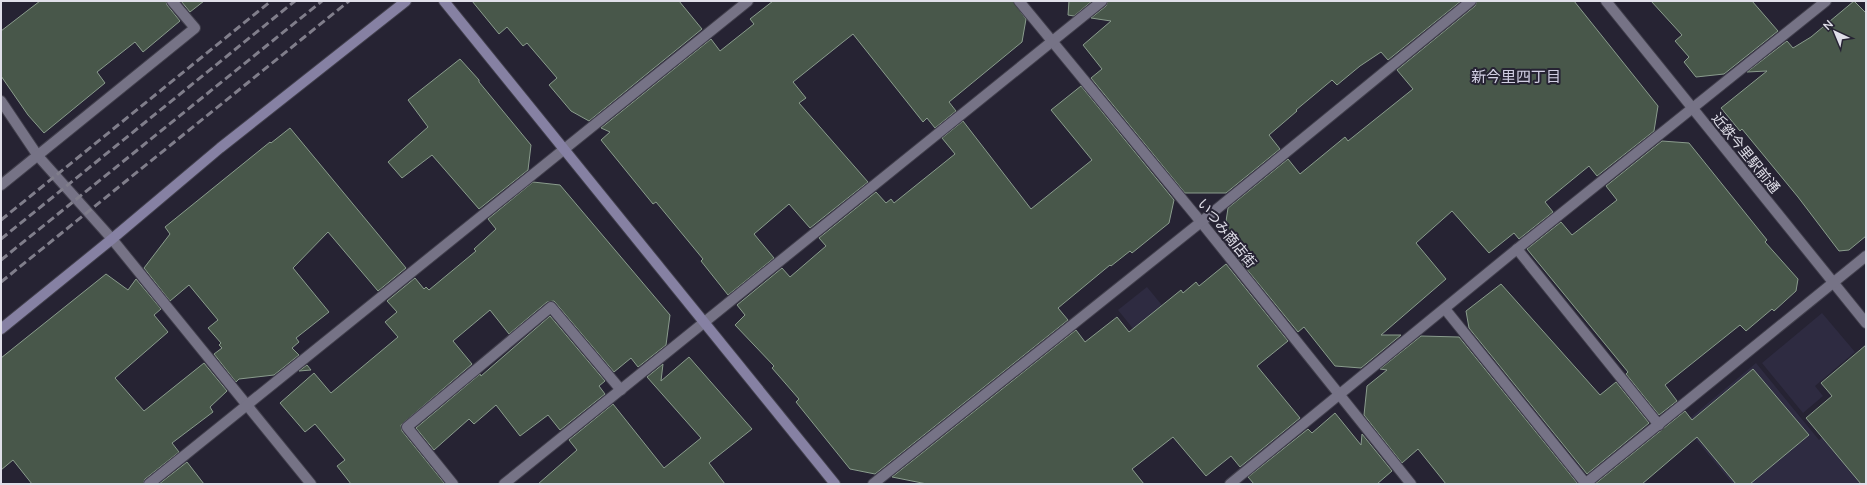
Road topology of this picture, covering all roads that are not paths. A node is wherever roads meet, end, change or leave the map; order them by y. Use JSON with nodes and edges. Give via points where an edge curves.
{"nodes":[{"id":1,"x":172,"y":1,"type":"edge"},
{"id":2,"x":406,"y":1,"type":"edge"},
{"id":3,"x":444,"y":1,"type":"edge"},
{"id":4,"x":748,"y":1,"type":"edge"},
{"id":5,"x":1019,"y":1,"type":"edge"},
{"id":6,"x":1102,"y":1,"type":"edge"},
{"id":7,"x":1471,"y":1,"type":"edge"},
{"id":8,"x":1606,"y":1,"type":"edge"},
{"id":9,"x":1826,"y":1,"type":"edge"},
{"id":10,"x":1052,"y":42,"type":"junction"},
{"id":11,"x":1,"y":101,"type":"edge"},
{"id":12,"x":1691,"y":108,"type":"junction"},
{"id":13,"x":564,"y":150,"type":"junction"},
{"id":14,"x":38,"y":156,"type":"junction"},
{"id":15,"x":1,"y":185,"type":"edge"},
{"id":16,"x":1201,"y":222,"type":"junction"},
{"id":17,"x":112,"y":239,"type":"junction"},
{"id":18,"x":1517,"y":249,"type":"junction"},
{"id":19,"x":1866,"y":256,"type":"edge"},
{"id":20,"x":1833,"y":282,"type":"junction"},
{"id":21,"x":1445,"y":309,"type":"junction"},
{"id":22,"x":704,"y":323,"type":"junction"},
{"id":23,"x":1866,"y":323,"type":"edge"},
{"id":24,"x":1,"y":329,"type":"edge"},
{"id":25,"x":620,"y":390,"type":"junction"},
{"id":26,"x":1340,"y":396,"type":"junction"},
{"id":27,"x":247,"y":405,"type":"junction"},
{"id":28,"x":1659,"y":426,"type":"junction"},
{"id":29,"x":149,"y":484,"type":"edge"},
{"id":30,"x":311,"y":484,"type":"edge"},
{"id":31,"x":453,"y":484,"type":"edge"},
{"id":32,"x":504,"y":484,"type":"edge"},
{"id":33,"x":835,"y":484,"type":"edge"},
{"id":34,"x":873,"y":484,"type":"edge"},
{"id":35,"x":1230,"y":484,"type":"edge"},
{"id":36,"x":1411,"y":484,"type":"edge"},
{"id":37,"x":1585,"y":484,"type":"edge"}],
"edges":[{"from":1,"to":14,"type":"street","via":[[195,28]]},
{"from":2,"to":17,"type":"street","via":[[220,148]]},
{"from":3,"to":13,"type":"street"},
{"from":4,"to":13,"type":"street"},
{"from":5,"to":10,"type":"street","name":"いつみ商店街"},
{"from":6,"to":10,"type":"street"},
{"from":7,"to":16,"type":"street"},
{"from":8,"to":12,"type":"street","name":"近鉄今里駅前通"},
{"from":9,"to":12,"type":"street"},
{"from":10,"to":16,"type":"street","name":"いつみ商店街"},
{"from":10,"to":22,"type":"street"},
{"from":11,"to":14,"type":"street"},
{"from":12,"to":18,"type":"street"},
{"from":12,"to":20,"type":"street","name":"近鉄今里駅前通"},
{"from":13,"to":22,"type":"street"},
{"from":13,"to":27,"type":"street"},
{"from":14,"to":15,"type":"street"},
{"from":14,"to":17,"type":"street"},
{"from":16,"to":26,"type":"street","name":"いつみ商店街"},
{"from":16,"to":34,"type":"street"},
{"from":17,"to":24,"type":"street"},
{"from":17,"to":27,"type":"street"},
{"from":18,"to":21,"type":"street"},
{"from":18,"to":28,"type":"street"},
{"from":19,"to":20,"type":"street"},
{"from":20,"to":23,"type":"street","name":"近鉄今里駅前通"},
{"from":20,"to":28,"type":"street"},
{"from":21,"to":26,"type":"street"},
{"from":21,"to":37,"type":"street"},
{"from":22,"to":25,"type":"street"},
{"from":22,"to":33,"type":"street"},
{"from":25,"to":31,"type":"street","via":[[551,307],[407,427]]},
{"from":25,"to":32,"type":"street"},
{"from":26,"to":35,"type":"street"},
{"from":26,"to":36,"type":"street","name":"いつみ商店街"},
{"from":27,"to":29,"type":"street"},
{"from":27,"to":30,"type":"street"},
{"from":28,"to":37,"type":"street"}]}
